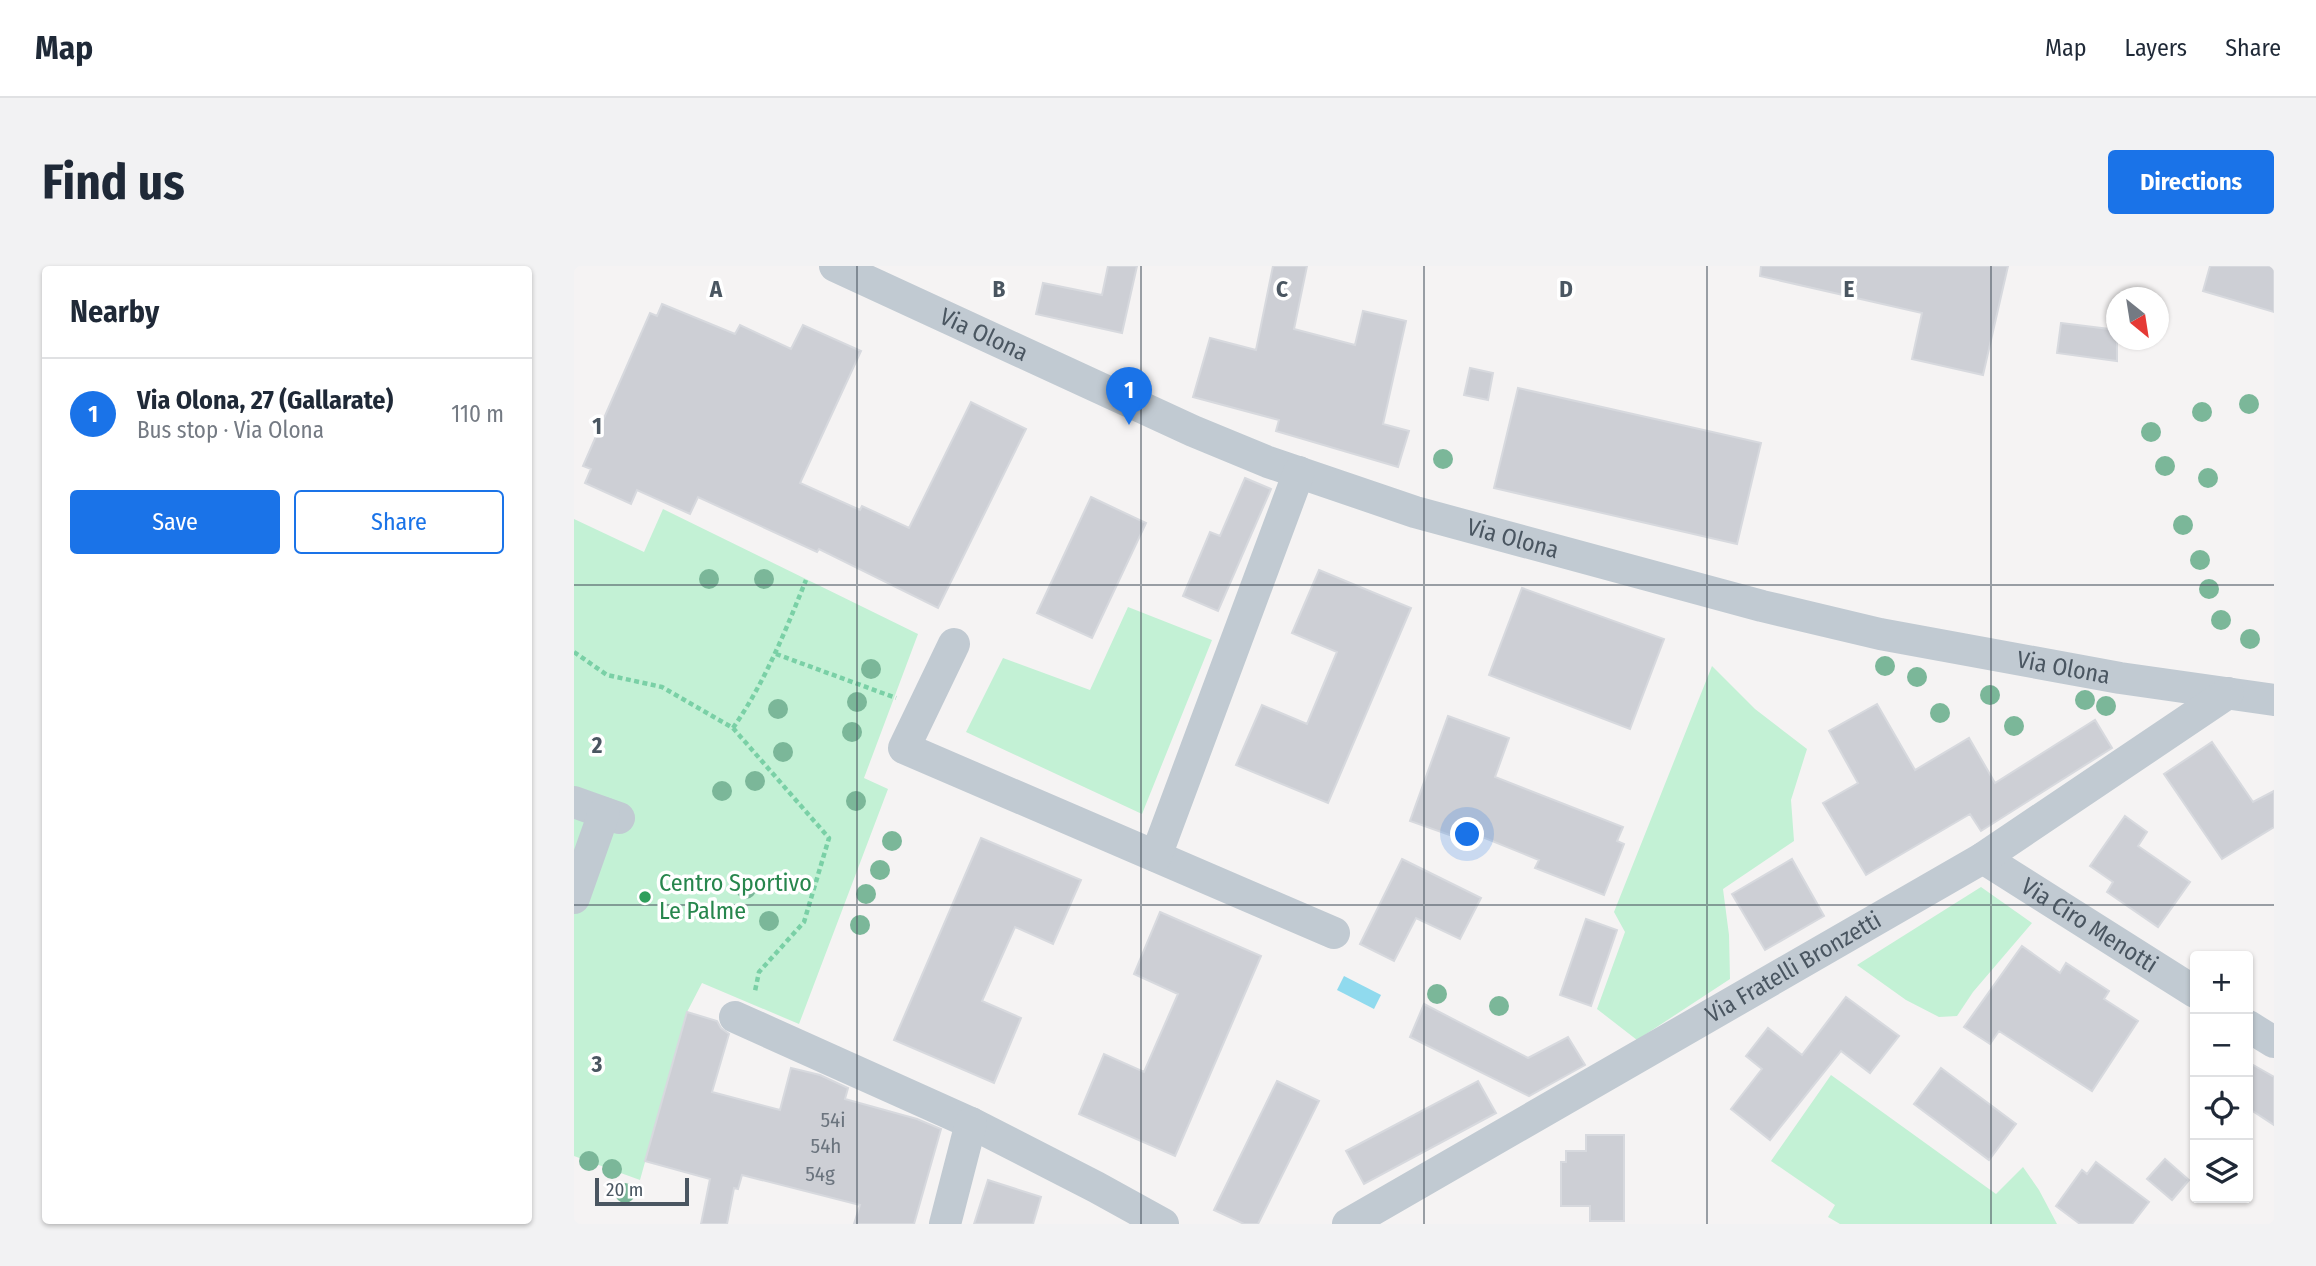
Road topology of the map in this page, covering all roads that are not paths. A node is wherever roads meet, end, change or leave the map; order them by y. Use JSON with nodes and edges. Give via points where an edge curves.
{"nodes":[{"id":1,"x":835,"y":266,"type":"edge"},
{"id":2,"x":1299,"y":472,"type":"junction"},
{"id":3,"x":954,"y":644,"type":"dead end"},
{"id":4,"x":2257,"y":694,"type":"edge"},
{"id":5,"x":574,"y":802,"type":"edge"},
{"id":6,"x":1156,"y":856,"type":"junction"},
{"id":7,"x":1983,"y":858,"type":"junction"},
{"id":8,"x":574,"y":898,"type":"edge"},
{"id":9,"x":1334,"y":933,"type":"dead end"},
{"id":10,"x":2190,"y":989,"type":"edge"},
{"id":11,"x":742,"y":1020,"type":"road end"},
{"id":12,"x":2253,"y":1029,"type":"edge"},
{"id":13,"x":2274,"y":1042,"type":"edge"},
{"id":14,"x":971,"y":1123,"type":"junction"},
{"id":15,"x":945,"y":1224,"type":"edge"},
{"id":16,"x":1163,"y":1224,"type":"edge"},
{"id":17,"x":1348,"y":1224,"type":"edge"}],
"edges":[{"from":1,"to":2,"type":"street","name":"Via Olona","via":[[1192,431]]},
{"from":2,"to":4,"type":"street","name":"Via Olona","via":[[1415,512],[1880,634],[2120,678]]},
{"from":2,"to":6,"type":"street"},
{"from":3,"to":6,"type":"street","via":[[904,748]]},
{"from":4,"to":7,"type":"street","name":"Via Fratelli Bronzetti"},
{"from":5,"to":8,"type":"street","via":[[612,816]]},
{"from":6,"to":9,"type":"street"},
{"from":7,"to":10,"type":"street","name":"Via Ciro Menotti"},
{"from":7,"to":17,"type":"street","name":"Via Fratelli Bronzetti"},
{"from":11,"to":14,"type":"street"},
{"from":12,"to":13,"type":"street"},
{"from":14,"to":15,"type":"street"},
{"from":14,"to":16,"type":"street"}]}
